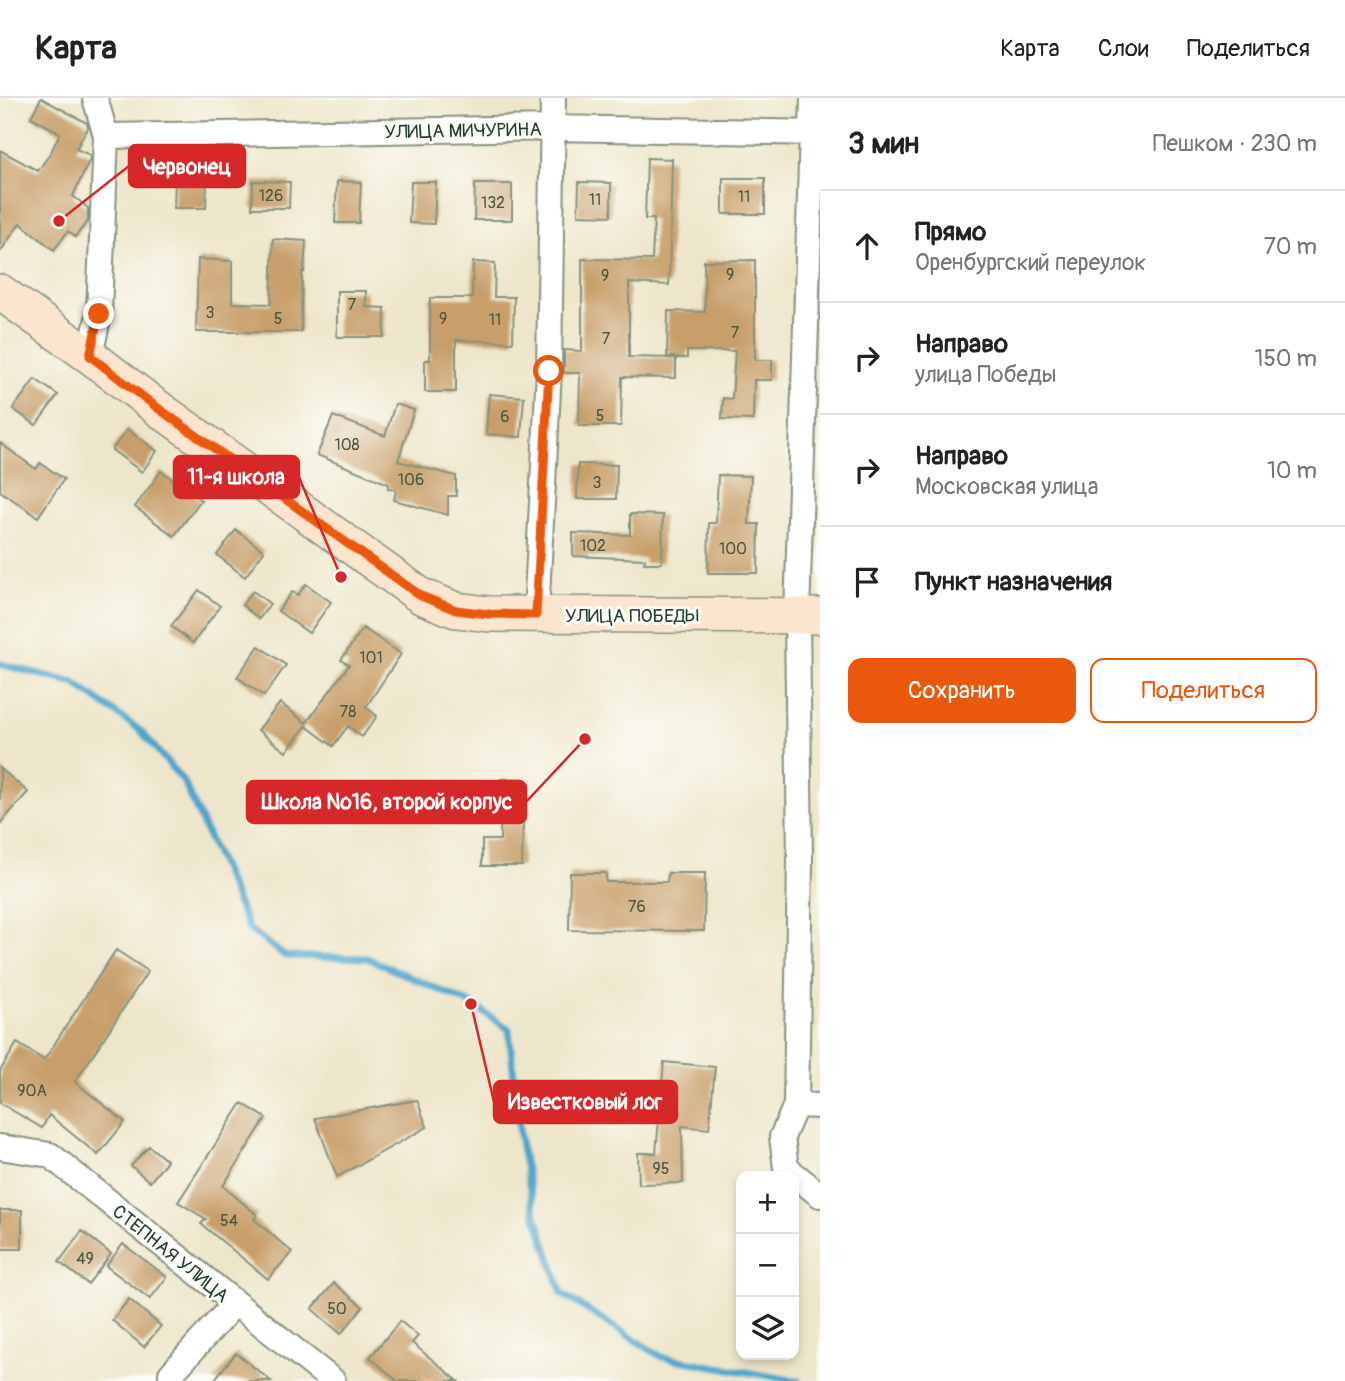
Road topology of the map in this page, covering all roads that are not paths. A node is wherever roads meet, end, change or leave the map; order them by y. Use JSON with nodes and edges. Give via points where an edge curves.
{"nodes":[{"id":1,"x":96,"y":98,"type":"edge"},
{"id":2,"x":553,"y":98,"type":"edge"},
{"id":3,"x":813,"y":98,"type":"edge"},
{"id":4,"x":552,"y":128,"type":"junction"},
{"id":5,"x":816,"y":133,"type":"edge"},
{"id":6,"x":106,"y":136,"type":"junction"},
{"id":7,"x":0,"y":292,"type":"edge"},
{"id":8,"x":90,"y":356,"type":"junction"},
{"id":9,"x":536,"y":615,"type":"junction"},
{"id":10,"x":808,"y":616,"type":"edge"},
{"id":11,"x":810,"y":860,"type":"edge"},
{"id":12,"x":808,"y":1105,"type":"edge"},
{"id":13,"x":0,"y":1147,"type":"edge"},
{"id":14,"x":820,"y":1195,"type":"edge"},
{"id":15,"x":234,"y":1304,"type":"junction"},
{"id":16,"x":171,"y":1381,"type":"edge"},
{"id":17,"x":333,"y":1381,"type":"edge"}],
"edges":[{"from":1,"to":6,"type":"street"},
{"from":2,"to":4,"type":"street"},
{"from":3,"to":5,"type":"street"},
{"from":4,"to":5,"type":"street","name":"УЛИЦА МИЧУРИНА"},
{"from":4,"to":6,"type":"street","name":"УЛИЦА МИЧУРИНА"},
{"from":4,"to":9,"type":"street","via":[[549,371]]},
{"from":5,"to":10,"type":"street"},
{"from":6,"to":8,"type":"street","via":[[99,314]]},
{"from":7,"to":8,"type":"street","name":"УЛИЦА ПОБЕДЫ"},
{"from":8,"to":9,"type":"street","name":"УЛИЦА ПОБЕДЫ","via":[[421,596],[456,610]]},
{"from":9,"to":10,"type":"street","name":"УЛИЦА ПОБЕДЫ"},
{"from":10,"to":11,"type":"street"},
{"from":11,"to":12,"type":"street"},
{"from":12,"to":14,"type":"street","via":[[782,1137],[786,1168]]},
{"from":13,"to":15,"type":"street","name":"СТЕПНАЯ УЛИЦА","via":[[50,1155]]},
{"from":15,"to":16,"type":"street","via":[[171,1374]]},
{"from":15,"to":17,"type":"street","name":"СТЕПНАЯ УЛИЦА"}]}
